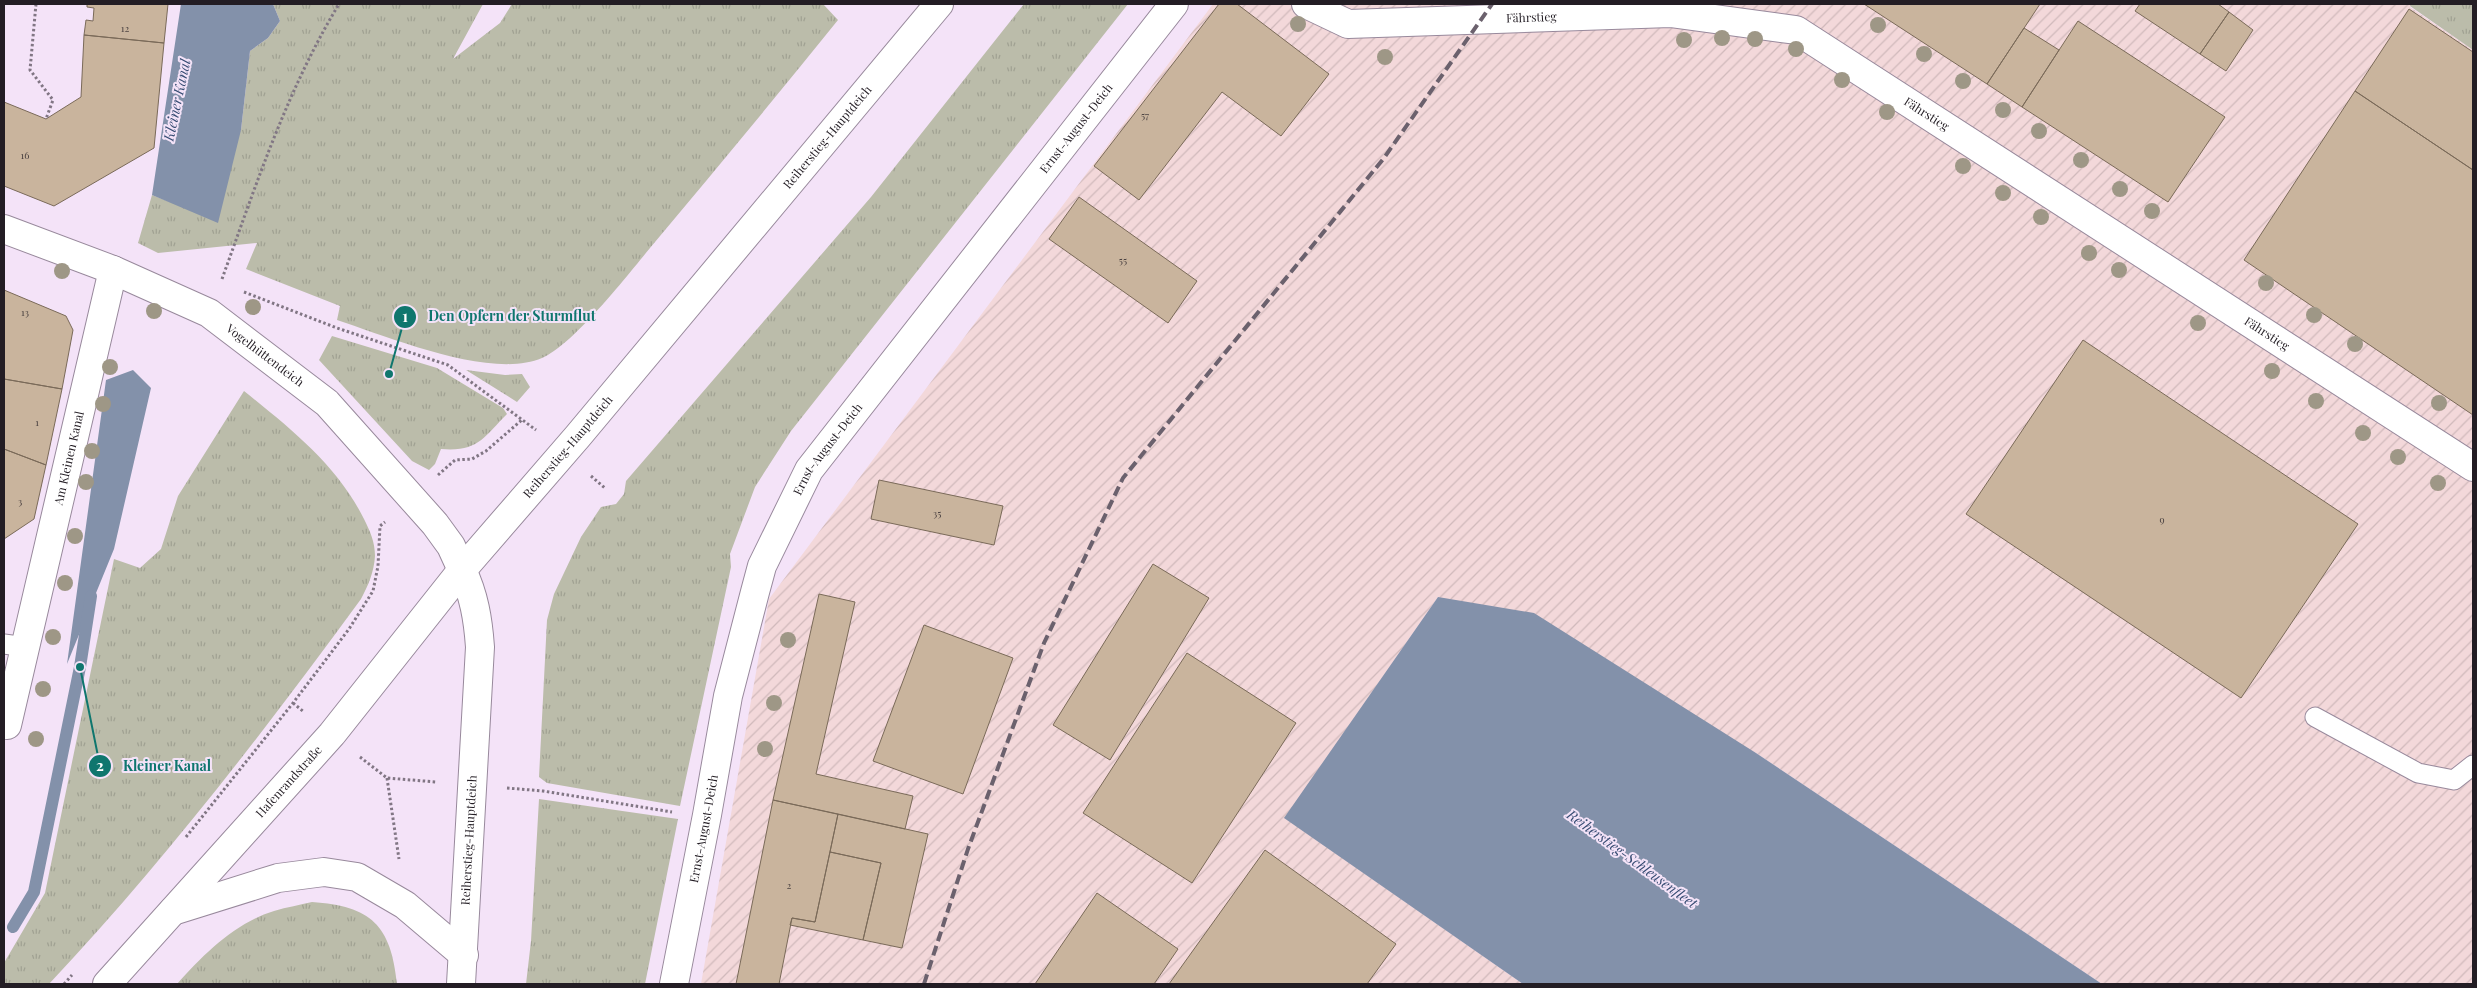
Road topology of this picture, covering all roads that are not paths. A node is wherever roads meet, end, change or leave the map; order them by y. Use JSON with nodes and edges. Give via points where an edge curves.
{"nodes":[{"id":1,"x":938,"y":4,"type":"edge"},
{"id":2,"x":1174,"y":4,"type":"edge"},
{"id":3,"x":1306,"y":4,"type":"edge"},
{"id":4,"x":4,"y":229,"type":"edge"},
{"id":5,"x":113,"y":270,"type":"junction"},
{"id":6,"x":2473,"y":467,"type":"edge"},
{"id":7,"x":462,"y":570,"type":"junction"},
{"id":8,"x":15,"y":646,"type":"edge"},
{"id":9,"x":2315,"y":717,"type":"dead end"},
{"id":10,"x":7,"y":725,"type":"dead end"},
{"id":11,"x":2473,"y":765,"type":"edge"},
{"id":12,"x":173,"y":911,"type":"junction"},
{"id":13,"x":464,"y":955,"type":"junction"},
{"id":14,"x":107,"y":984,"type":"edge"},
{"id":15,"x":461,"y":984,"type":"edge"},
{"id":16,"x":674,"y":984,"type":"edge"}],
"edges":[{"from":1,"to":7,"type":"street","name":"Reiherstieg-Hauptdeich","via":[[578,436]]},
{"from":2,"to":16,"type":"street","name":"Ernst-August-Deich","via":[[809,470],[759,575],[728,696]]},
{"from":3,"to":6,"type":"street","name":"Fährstieg","via":[[1348,24],[1670,13],[1796,30]]},
{"from":4,"to":5,"type":"street","name":"Vogelhüttendeich"},
{"from":5,"to":7,"type":"street","name":"Vogelhüttendeich","via":[[209,313],[327,403],[435,524]]},
{"from":5,"to":8,"type":"street","name":"Am Kleinen Kanal"},
{"from":7,"to":12,"type":"street","name":"Hafenrandstraße","via":[[332,734]]},
{"from":7,"to":13,"type":"street","name":"Reiherstieg-Hauptdeich","via":[[478,617],[480,647]]},
{"from":8,"to":10,"type":"street","name":"Am Kleinen Kanal"},
{"from":9,"to":11,"type":"lane","via":[[2418,773],[2454,780]]},
{"from":12,"to":13,"type":"street","via":[[278,878],[324,872],[357,877],[405,905]]},
{"from":12,"to":14,"type":"street","name":"Hafenrandstraße"},
{"from":13,"to":15,"type":"street","name":"Reiherstieg-Hauptdeich"}]}
